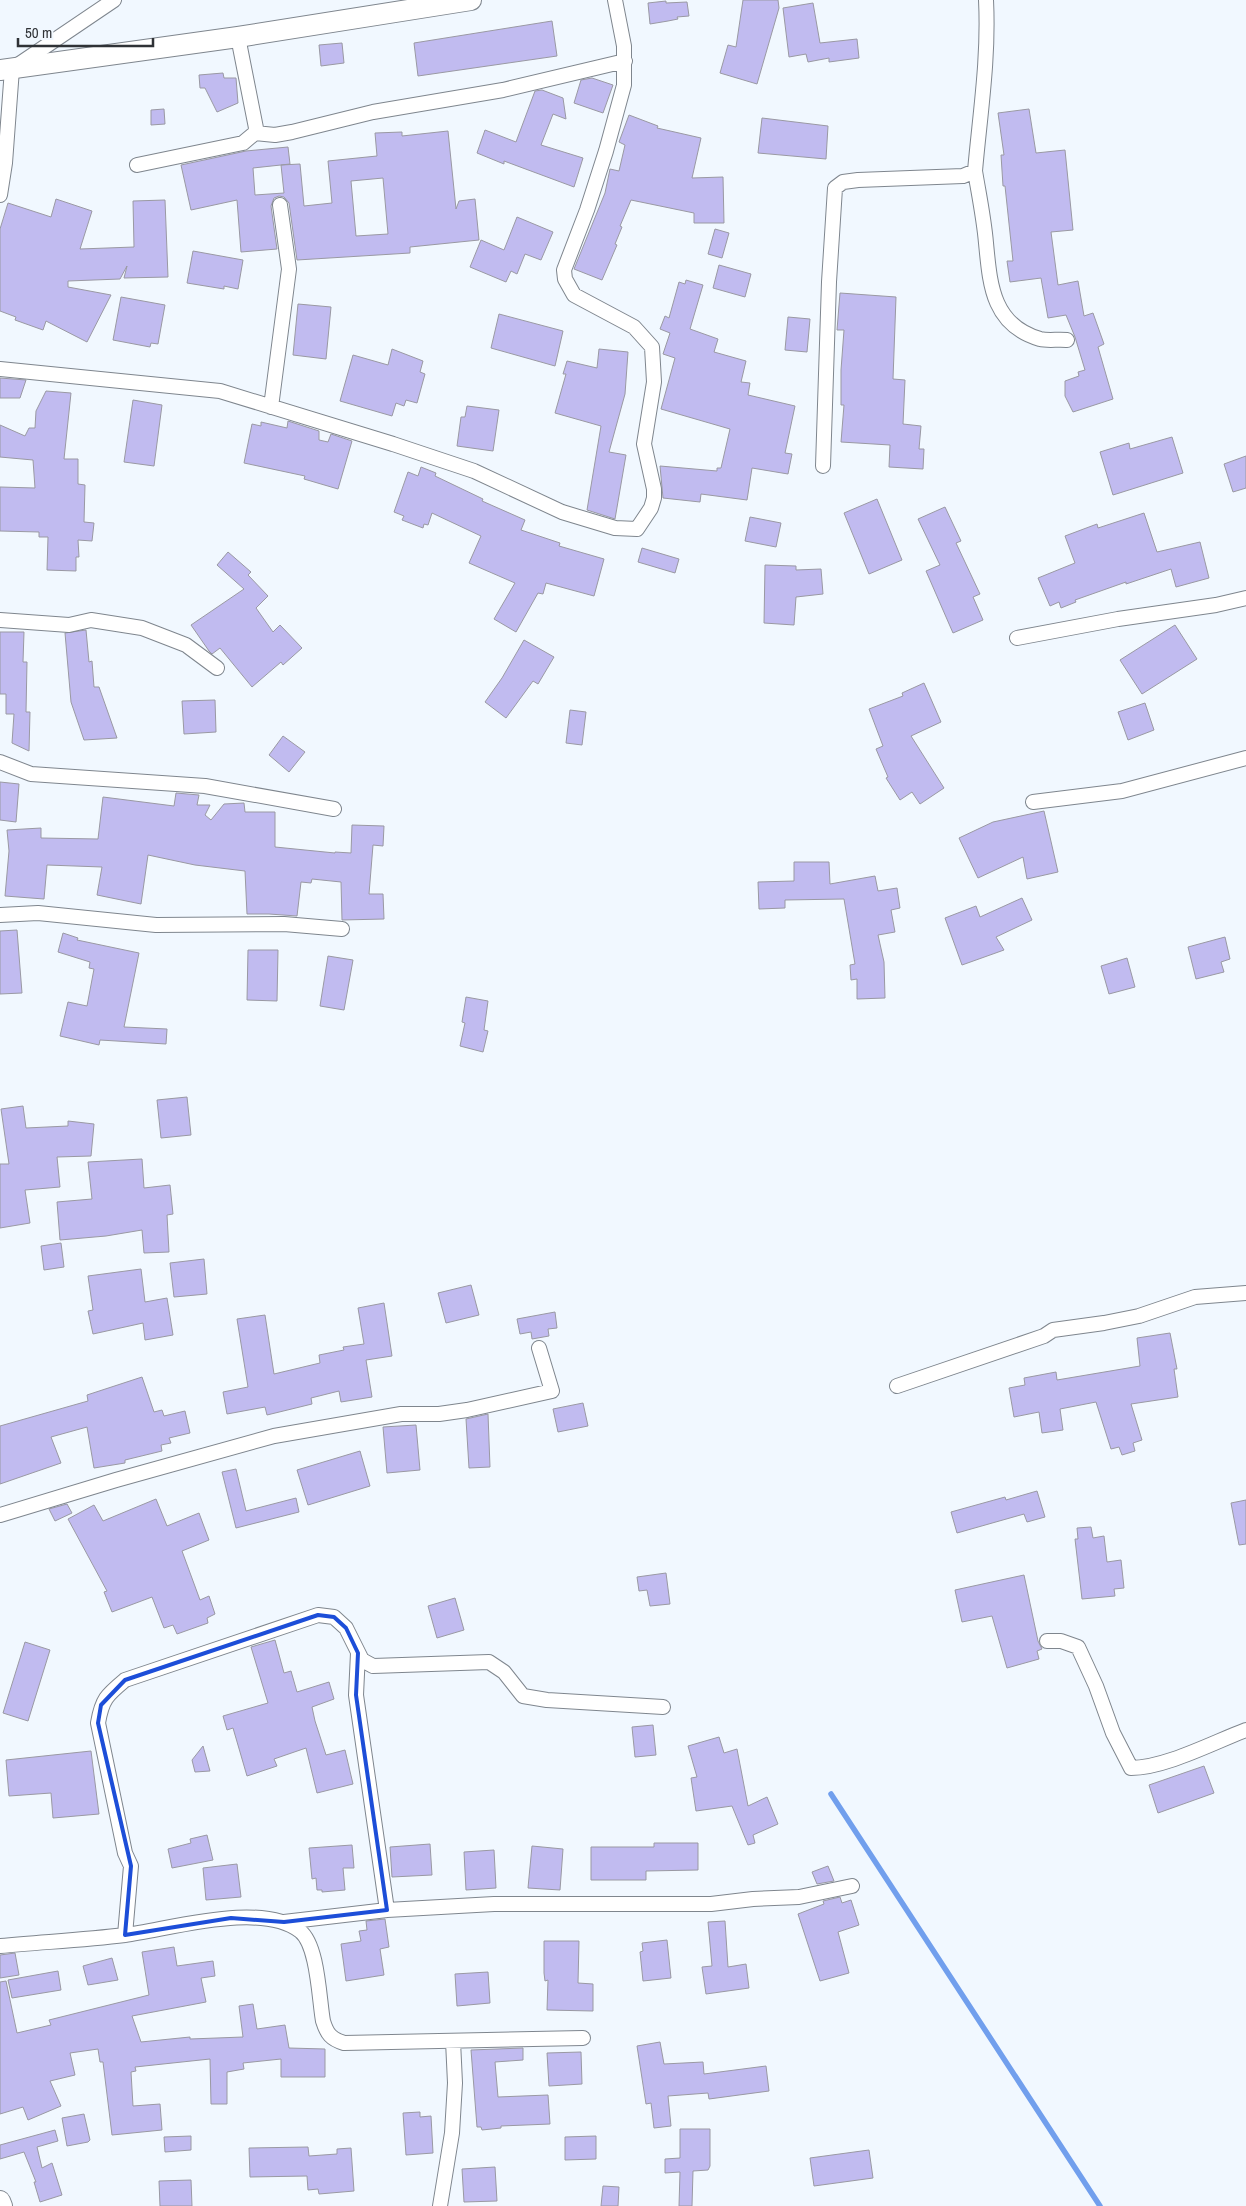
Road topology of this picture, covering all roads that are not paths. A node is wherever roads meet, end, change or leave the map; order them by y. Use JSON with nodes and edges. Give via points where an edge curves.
{"nodes":[{"id":1,"x":114,"y":0,"type":"edge"},
{"id":2,"x":471,"y":0,"type":"edge"},
{"id":3,"x":615,"y":0,"type":"edge"},
{"id":4,"x":986,"y":0,"type":"edge"},
{"id":5,"x":238,"y":37,"type":"junction"},
{"id":6,"x":625,"y":61,"type":"junction"},
{"id":7,"x":6,"y":70,"type":"edge"},
{"id":8,"x":255,"y":133,"type":"junction"},
{"id":9,"x":137,"y":166,"type":"dead end"},
{"id":10,"x":975,"y":171,"type":"junction"},
{"id":11,"x":0,"y":195,"type":"edge"},
{"id":12,"x":280,"y":205,"type":"dead end"},
{"id":13,"x":1067,"y":340,"type":"dead end"},
{"id":14,"x":0,"y":369,"type":"edge"},
{"id":15,"x":271,"y":407,"type":"junction"},
{"id":16,"x":823,"y":466,"type":"dead end"},
{"id":17,"x":1246,"y":598,"type":"edge"},
{"id":18,"x":0,"y":620,"type":"edge"},
{"id":19,"x":1017,"y":638,"type":"dead end"},
{"id":20,"x":217,"y":668,"type":"dead end"},
{"id":21,"x":1246,"y":758,"type":"edge"},
{"id":22,"x":0,"y":762,"type":"edge"},
{"id":23,"x":1033,"y":802,"type":"dead end"},
{"id":24,"x":334,"y":809,"type":"dead end"},
{"id":25,"x":0,"y":915,"type":"edge"},
{"id":26,"x":342,"y":929,"type":"dead end"},
{"id":27,"x":1246,"y":1293,"type":"edge"},
{"id":28,"x":539,"y":1348,"type":"dead end"},
{"id":29,"x":897,"y":1386,"type":"dead end"},
{"id":30,"x":0,"y":1515,"type":"edge"},
{"id":31,"x":1048,"y":1641,"type":"dead end"},
{"id":32,"x":358,"y":1653,"type":"junction"},
{"id":33,"x":663,"y":1707,"type":"dead end"},
{"id":34,"x":1246,"y":1730,"type":"edge"},
{"id":35,"x":852,"y":1886,"type":"dead end"},
{"id":36,"x":388,"y":1910,"type":"junction"},
{"id":37,"x":284,"y":1922,"type":"junction"},
{"id":38,"x":125,"y":1935,"type":"junction"},
{"id":39,"x":0,"y":1946,"type":"edge"},
{"id":40,"x":583,"y":2038,"type":"dead end"},
{"id":41,"x":453,"y":2041,"type":"junction"},
{"id":42,"x":0,"y":2201,"type":"edge"},
{"id":43,"x":2,"y":2206,"type":"edge"},
{"id":44,"x":440,"y":2206,"type":"edge"}],
"edges":[{"from":1,"to":7,"type":"street"},
{"from":2,"to":5,"type":"main road"},
{"from":3,"to":6,"type":"street"},
{"from":4,"to":10,"type":"street","via":[[985,76]]},
{"from":5,"to":7,"type":"main road"},
{"from":5,"to":8,"type":"street"},
{"from":6,"to":8,"type":"street","via":[[503,90],[373,112],[292,132],[275,135]]},
{"from":6,"to":15,"type":"street","via":[[624,85],[606,151],[564,270],[574,295],[634,327],[652,347],[654,382],[644,444],[654,498],[637,529],[615,528],[562,512],[474,471]]},
{"from":7,"to":11,"type":"street","via":[[6,153]]},
{"from":8,"to":9,"type":"street","via":[[243,142]]},
{"from":10,"to":13,"type":"street","via":[[996,304],[1006,319],[1022,330],[1040,339]]},
{"from":10,"to":16,"type":"street","via":[[963,176],[843,182],[835,188]]},
{"from":12,"to":15,"type":"street","via":[[289,269]]},
{"from":14,"to":15,"type":"street","via":[[220,391]]},
{"from":17,"to":19,"type":"street"},
{"from":18,"to":20,"type":"street","via":[[69,625],[91,620],[142,628],[186,645]]},
{"from":21,"to":23,"type":"street","via":[[1122,791]]},
{"from":22,"to":24,"type":"street","via":[[30,774],[205,786]]},
{"from":25,"to":26,"type":"street","via":[[38,913],[156,925],[284,924]]},
{"from":27,"to":29,"type":"street","via":[[1196,1297],[1139,1316],[1053,1330],[1044,1336]]},
{"from":28,"to":30,"type":"street","via":[[552,1391],[474,1409],[439,1414],[401,1414],[274,1436]]},
{"from":31,"to":34,"type":"street","via":[[1061,1641],[1078,1647],[1131,1768],[1168,1761]]},
{"from":32,"to":33,"type":"street","via":[[362,1660],[373,1666],[489,1662],[504,1672],[523,1696]]},
{"from":32,"to":36,"type":"street","via":[[356,1695]]},
{"from":32,"to":38,"type":"street","via":[[346,1628],[334,1617],[318,1615],[125,1680],[106,1696],[98,1723],[125,1853],[131,1866]]},
{"from":35,"to":36,"type":"street","via":[[799,1897],[710,1904],[494,1904]]},
{"from":36,"to":37,"type":"street"},
{"from":37,"to":38,"type":"street","via":[[231,1918]]},
{"from":37,"to":41,"type":"street","via":[[301,1932],[311,1947],[322,2021],[333,2039],[344,2043]]},
{"from":38,"to":39,"type":"street"},
{"from":40,"to":41,"type":"street"},
{"from":41,"to":44,"type":"street","via":[[454,2108]]},
{"from":42,"to":43,"type":"main road"}]}
